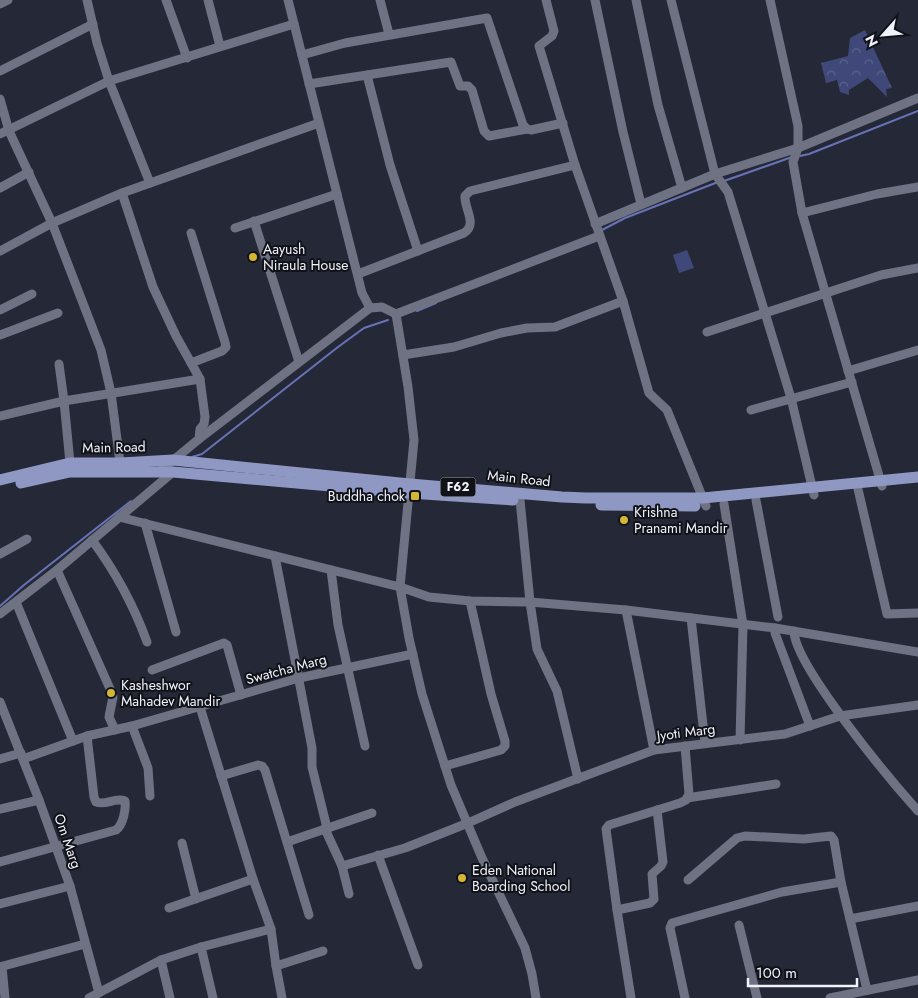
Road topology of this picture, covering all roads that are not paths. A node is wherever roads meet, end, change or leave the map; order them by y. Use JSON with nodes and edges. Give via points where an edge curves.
{"nodes":[{"id":1,"x":8,"y":0,"type":"edge"},
{"id":2,"x":87,"y":0,"type":"edge"},
{"id":3,"x":166,"y":0,"type":"edge"},
{"id":4,"x":208,"y":0,"type":"edge"},
{"id":5,"x":288,"y":0,"type":"edge"},
{"id":6,"x":380,"y":0,"type":"edge"},
{"id":7,"x":546,"y":0,"type":"edge"},
{"id":8,"x":595,"y":0,"type":"edge"},
{"id":9,"x":636,"y":0,"type":"edge"},
{"id":10,"x":671,"y":0,"type":"edge"},
{"id":11,"x":770,"y":0,"type":"edge"},
{"id":12,"x":0,"y":4,"type":"edge"},
{"id":13,"x":93,"y":24,"type":"junction"},
{"id":14,"x":294,"y":24,"type":"junction"},
{"id":15,"x":390,"y":34,"type":"junction"},
{"id":16,"x":220,"y":46,"type":"junction"},
{"id":17,"x":302,"y":55,"type":"junction"},
{"id":18,"x":187,"y":58,"type":"junction"},
{"id":19,"x":0,"y":71,"type":"edge"},
{"id":20,"x":367,"y":75,"type":"junction"},
{"id":21,"x":109,"y":81,"type":"junction"},
{"id":22,"x":309,"y":84,"type":"junction"},
{"id":23,"x":918,"y":98,"type":"edge"},
{"id":24,"x":0,"y":99,"type":"edge"},
{"id":25,"x":319,"y":123,"type":"junction"},
{"id":26,"x":562,"y":123,"type":"junction"},
{"id":27,"x":527,"y":129,"type":"junction"},
{"id":28,"x":4,"y":132,"type":"edge"},
{"id":29,"x":798,"y":148,"type":"junction"},
{"id":30,"x":575,"y":165,"type":"junction"},
{"id":31,"x":29,"y":172,"type":"junction"},
{"id":32,"x":716,"y":174,"type":"junction"},
{"id":33,"x":150,"y":183,"type":"junction"},
{"id":34,"x":918,"y":187,"type":"edge"},
{"id":35,"x":0,"y":188,"type":"edge"},
{"id":36,"x":682,"y":188,"type":"junction"},
{"id":37,"x":122,"y":193,"type":"junction"},
{"id":38,"x":337,"y":194,"type":"junction"},
{"id":39,"x":641,"y":204,"type":"junction"},
{"id":40,"x":802,"y":213,"type":"junction"},
{"id":41,"x":254,"y":222,"type":"junction"},
{"id":42,"x":52,"y":223,"type":"junction"},
{"id":43,"x":595,"y":224,"type":"junction"},
{"id":44,"x":235,"y":228,"type":"dead end"},
{"id":45,"x":191,"y":234,"type":"dead end"},
{"id":46,"x":599,"y":236,"type":"junction"},
{"id":47,"x":0,"y":251,"type":"edge"},
{"id":48,"x":418,"y":251,"type":"junction"},
{"id":49,"x":918,"y":268,"type":"edge"},
{"id":50,"x":358,"y":274,"type":"junction"},
{"id":51,"x":32,"y":294,"type":"dead end"},
{"id":52,"x":825,"y":294,"type":"junction"},
{"id":53,"x":624,"y":301,"type":"junction"},
{"id":54,"x":370,"y":308,"type":"junction"},
{"id":55,"x":0,"y":310,"type":"edge"},
{"id":56,"x":58,"y":313,"type":"dead end"},
{"id":57,"x":765,"y":313,"type":"junction"},
{"id":58,"x":396,"y":314,"type":"junction"},
{"id":59,"x":707,"y":332,"type":"dead end"},
{"id":60,"x":0,"y":335,"type":"edge"},
{"id":61,"x":918,"y":350,"type":"edge"},
{"id":62,"x":403,"y":355,"type":"junction"},
{"id":63,"x":299,"y":362,"type":"junction"},
{"id":64,"x":191,"y":363,"type":"junction"},
{"id":65,"x":59,"y":364,"type":"dead end"},
{"id":66,"x":848,"y":371,"type":"junction"},
{"id":67,"x":200,"y":380,"type":"junction"},
{"id":68,"x":852,"y":382,"type":"junction"},
{"id":69,"x":111,"y":393,"type":"junction"},
{"id":70,"x":791,"y":398,"type":"junction"},
{"id":71,"x":64,"y":401,"type":"junction"},
{"id":72,"x":752,"y":410,"type":"dead end"},
{"id":73,"x":0,"y":416,"type":"edge"},
{"id":74,"x":199,"y":439,"type":"junction"},
{"id":75,"x":70,"y":463,"type":"junction"},
{"id":76,"x":173,"y":466,"type":"junction"},
{"id":77,"x":121,"y":468,"type":"junction"},
{"id":78,"x":918,"y":477,"type":"edge"},
{"id":79,"x":918,"y":481,"type":"edge"},
{"id":80,"x":1,"y":482,"type":"edge"},
{"id":81,"x":881,"y":484,"type":"junction"},
{"id":82,"x":410,"y":488,"type":"junction"},
{"id":83,"x":858,"y":489,"type":"junction"},
{"id":84,"x":813,"y":491,"type":"junction"},
{"id":85,"x":520,"y":500,"type":"junction"},
{"id":86,"x":756,"y":500,"type":"junction"},
{"id":87,"x":705,"y":502,"type":"junction"},
{"id":88,"x":724,"y":504,"type":"junction"},
{"id":89,"x":119,"y":517,"type":"junction"},
{"id":90,"x":145,"y":523,"type":"junction"},
{"id":91,"x":27,"y":540,"type":"dead end"},
{"id":92,"x":92,"y":540,"type":"junction"},
{"id":93,"x":0,"y":554,"type":"edge"},
{"id":94,"x":275,"y":556,"type":"junction"},
{"id":95,"x":57,"y":570,"type":"junction"},
{"id":96,"x":332,"y":570,"type":"junction"},
{"id":97,"x":400,"y":587,"type":"junction"},
{"id":98,"x":470,"y":601,"type":"junction"},
{"id":99,"x":16,"y":602,"type":"junction"},
{"id":100,"x":530,"y":602,"type":"junction"},
{"id":101,"x":626,"y":610,"type":"junction"},
{"id":102,"x":917,"y":613,"type":"edge"},
{"id":103,"x":0,"y":614,"type":"edge"},
{"id":104,"x":778,"y":617,"type":"dead end"},
{"id":105,"x":691,"y":618,"type":"junction"},
{"id":106,"x":742,"y":625,"type":"junction"},
{"id":107,"x":775,"y":628,"type":"junction"},
{"id":108,"x":794,"y":631,"type":"junction"},
{"id":109,"x":176,"y":632,"type":"dead end"},
{"id":110,"x":147,"y":642,"type":"dead end"},
{"id":111,"x":918,"y":652,"type":"edge"},
{"id":112,"x":413,"y":654,"type":"junction"},
{"id":113,"x":346,"y":668,"type":"junction"},
{"id":114,"x":152,"y":670,"type":"dead end"},
{"id":115,"x":299,"y":678,"type":"junction"},
{"id":116,"x":241,"y":695,"type":"junction"},
{"id":117,"x":0,"y":702,"type":"edge"},
{"id":118,"x":918,"y":705,"type":"edge"},
{"id":119,"x":200,"y":707,"type":"junction"},
{"id":120,"x":2,"y":715,"type":"edge"},
{"id":121,"x":840,"y":716,"type":"junction"},
{"id":122,"x":132,"y":726,"type":"junction"},
{"id":123,"x":810,"y":726,"type":"junction"},
{"id":124,"x":116,"y":730,"type":"junction"},
{"id":125,"x":87,"y":736,"type":"junction"},
{"id":126,"x":740,"y":740,"type":"junction"},
{"id":127,"x":73,"y":741,"type":"junction"},
{"id":128,"x":705,"y":744,"type":"junction"},
{"id":129,"x":365,"y":746,"type":"dead end"},
{"id":130,"x":685,"y":746,"type":"junction"},
{"id":131,"x":654,"y":750,"type":"junction"},
{"id":132,"x":22,"y":756,"type":"junction"},
{"id":133,"x":0,"y":759,"type":"edge"},
{"id":134,"x":445,"y":766,"type":"junction"},
{"id":135,"x":221,"y":776,"type":"junction"},
{"id":136,"x":578,"y":779,"type":"junction"},
{"id":137,"x":776,"y":784,"type":"dead end"},
{"id":138,"x":150,"y":796,"type":"dead end"},
{"id":139,"x":688,"y":798,"type":"junction"},
{"id":140,"x":39,"y":800,"type":"junction"},
{"id":141,"x":0,"y":809,"type":"edge"},
{"id":142,"x":657,"y":810,"type":"junction"},
{"id":143,"x":918,"y":811,"type":"edge"},
{"id":144,"x":372,"y":813,"type":"dead end"},
{"id":145,"x":468,"y":823,"type":"junction"},
{"id":146,"x":326,"y":829,"type":"junction"},
{"id":147,"x":287,"y":842,"type":"junction"},
{"id":148,"x":182,"y":843,"type":"dead end"},
{"id":149,"x":55,"y":846,"type":"junction"},
{"id":150,"x":378,"y":856,"type":"junction"},
{"id":151,"x":0,"y":862,"type":"edge"},
{"id":152,"x":342,"y":866,"type":"junction"},
{"id":153,"x":253,"y":879,"type":"junction"},
{"id":154,"x":688,"y":880,"type":"dead end"},
{"id":155,"x":842,"y":882,"type":"junction"},
{"id":156,"x":70,"y":886,"type":"junction"},
{"id":157,"x":349,"y":894,"type":"dead end"},
{"id":158,"x":196,"y":899,"type":"junction"},
{"id":159,"x":0,"y":904,"type":"edge"},
{"id":160,"x":918,"y":906,"type":"edge"},
{"id":161,"x":169,"y":908,"type":"dead end"},
{"id":162,"x":617,"y":910,"type":"junction"},
{"id":163,"x":309,"y":915,"type":"dead end"},
{"id":164,"x":850,"y":919,"type":"junction"},
{"id":165,"x":740,"y":925,"type":"dead end"},
{"id":166,"x":271,"y":929,"type":"junction"},
{"id":167,"x":85,"y":944,"type":"junction"},
{"id":168,"x":201,"y":947,"type":"junction"},
{"id":169,"x":323,"y":951,"type":"dead end"},
{"id":170,"x":161,"y":960,"type":"junction"},
{"id":171,"x":418,"y":965,"type":"dead end"},
{"id":172,"x":276,"y":966,"type":"junction"},
{"id":173,"x":1,"y":967,"type":"edge"},
{"id":174,"x":918,"y":980,"type":"edge"},
{"id":175,"x":867,"y":990,"type":"junction"},
{"id":176,"x":99,"y":993,"type":"junction"},
{"id":177,"x":5,"y":998,"type":"edge"},
{"id":178,"x":89,"y":998,"type":"edge"},
{"id":179,"x":170,"y":998,"type":"edge"},
{"id":180,"x":213,"y":998,"type":"edge"},
{"id":181,"x":282,"y":998,"type":"edge"},
{"id":182,"x":536,"y":998,"type":"edge"},
{"id":183,"x":631,"y":998,"type":"edge"},
{"id":184,"x":685,"y":998,"type":"edge"},
{"id":185,"x":757,"y":998,"type":"edge"},
{"id":186,"x":830,"y":998,"type":"edge"}],
"edges":[{"from":1,"to":12,"type":"street"},
{"from":2,"to":13,"type":"street"},
{"from":3,"to":18,"type":"street"},
{"from":4,"to":16,"type":"street"},
{"from":5,"to":14,"type":"street"},
{"from":6,"to":15,"type":"street"},
{"from":7,"to":26,"type":"street","via":[[554,31],[540,46]]},
{"from":8,"to":39,"type":"street"},
{"from":9,"to":36,"type":"street","via":[[658,104]]},
{"from":10,"to":32,"type":"street"},
{"from":11,"to":29,"type":"street","via":[[798,126]]},
{"from":13,"to":19,"type":"street"},
{"from":13,"to":21,"type":"street"},
{"from":14,"to":16,"type":"street"},
{"from":14,"to":17,"type":"street"},
{"from":15,"to":17,"type":"street"},
{"from":15,"to":27,"type":"street","via":[[487,18]]},
{"from":16,"to":18,"type":"street"},
{"from":17,"to":22,"type":"street"},
{"from":18,"to":21,"type":"street"},
{"from":20,"to":22,"type":"street"},
{"from":20,"to":27,"type":"street","via":[[451,62],[460,86],[468,86],[472,90],[484,131],[489,136]]},
{"from":20,"to":48,"type":"street","via":[[390,165]]},
{"from":21,"to":28,"type":"street"},
{"from":21,"to":33,"type":"street"},
{"from":22,"to":25,"type":"street"},
{"from":23,"to":29,"type":"street"},
{"from":24,"to":28,"type":"street"},
{"from":25,"to":33,"type":"street"},
{"from":25,"to":38,"type":"street"},
{"from":26,"to":27,"type":"street"},
{"from":26,"to":30,"type":"street"},
{"from":28,"to":31,"type":"street"},
{"from":29,"to":32,"type":"street"},
{"from":29,"to":40,"type":"street","via":[[793,162]]},
{"from":30,"to":43,"type":"street"},
{"from":30,"to":48,"type":"street","via":[[470,191],[464,202],[470,230]]},
{"from":31,"to":35,"type":"street"},
{"from":31,"to":42,"type":"street"},
{"from":32,"to":36,"type":"street"},
{"from":32,"to":57,"type":"street","via":[[727,189]]},
{"from":33,"to":37,"type":"street"},
{"from":34,"to":40,"type":"street"},
{"from":36,"to":39,"type":"street"},
{"from":37,"to":42,"type":"street"},
{"from":37,"to":64,"type":"street","via":[[153,287]]},
{"from":38,"to":41,"type":"street"},
{"from":38,"to":50,"type":"street"},
{"from":39,"to":43,"type":"street"},
{"from":40,"to":52,"type":"street"},
{"from":41,"to":44,"type":"street"},
{"from":41,"to":63,"type":"street"},
{"from":42,"to":47,"type":"street"},
{"from":42,"to":69,"type":"street","via":[[101,350]]},
{"from":43,"to":46,"type":"street"},
{"from":45,"to":64,"type":"street","via":[[226,347]]},
{"from":46,"to":53,"type":"street"},
{"from":46,"to":58,"type":"street"},
{"from":48,"to":50,"type":"street"},
{"from":49,"to":52,"type":"street","via":[[880,275]]},
{"from":50,"to":54,"type":"street","via":[[362,293]]},
{"from":51,"to":55,"type":"street"},
{"from":52,"to":57,"type":"street"},
{"from":52,"to":66,"type":"street"},
{"from":53,"to":62,"type":"street","via":[[556,327],[527,328],[454,347]]},
{"from":53,"to":87,"type":"street","via":[[649,393],[667,410]]},
{"from":54,"to":58,"type":"street","via":[[382,306]]},
{"from":54,"to":63,"type":"street"},
{"from":56,"to":60,"type":"street"},
{"from":57,"to":59,"type":"street"},
{"from":57,"to":70,"type":"street"},
{"from":58,"to":62,"type":"street"},
{"from":61,"to":66,"type":"street"},
{"from":62,"to":82,"type":"street","via":[[414,440]]},
{"from":63,"to":74,"type":"street"},
{"from":64,"to":67,"type":"street"},
{"from":65,"to":71,"type":"street"},
{"from":66,"to":68,"type":"street"},
{"from":67,"to":69,"type":"street"},
{"from":67,"to":74,"type":"street","via":[[205,417]]},
{"from":68,"to":70,"type":"street"},
{"from":68,"to":81,"type":"street"},
{"from":69,"to":71,"type":"street"},
{"from":69,"to":77,"type":"street"},
{"from":70,"to":72,"type":"street"},
{"from":70,"to":84,"type":"street"},
{"from":71,"to":73,"type":"street"},
{"from":71,"to":75,"type":"street"},
{"from":74,"to":76,"type":"street"},
{"from":75,"to":77,"type":"main road","name":"Main Road","number":"F62"},
{"from":75,"to":80,"type":"main road","name":"Main Road","number":"F62"},
{"from":76,"to":77,"type":"main road","name":"Main Road","number":"F62"},
{"from":76,"to":77,"type":"main road","name":"Main Road","number":"F62","via":[[158,472]]},
{"from":76,"to":82,"type":"main road","name":"Main Road","number":"F62"},
{"from":76,"to":89,"type":"street"},
{"from":77,"to":80,"type":"main road","name":"Main Road","number":"F62"},
{"from":78,"to":81,"type":"main road","name":"Main Road","number":"F62"},
{"from":79,"to":81,"type":"main road","name":"Main Road","number":"F62"},
{"from":81,"to":83,"type":"main road","name":"Main Road","number":"F62"},
{"from":81,"to":84,"type":"main road","name":"Main Road","number":"F62"},
{"from":82,"to":85,"type":"main road","name":"Main Road","number":"F62"},
{"from":82,"to":87,"type":"main road","name":"Main Road","number":"F62"},
{"from":82,"to":97,"type":"street"},
{"from":83,"to":84,"type":"main road","name":"Main Road","number":"F62"},
{"from":83,"to":102,"type":"street","via":[[887,614]]},
{"from":84,"to":86,"type":"main road","name":"Main Road","number":"F62"},
{"from":84,"to":87,"type":"main road","name":"Main Road","number":"F62"},
{"from":85,"to":87,"type":"main road","name":"Main Road","number":"F62","via":[[624,506]]},
{"from":85,"to":100,"type":"street"},
{"from":86,"to":88,"type":"main road","name":"Main Road","number":"F62"},
{"from":86,"to":104,"type":"street"},
{"from":87,"to":88,"type":"main road","name":"Main Road","number":"F62"},
{"from":88,"to":106,"type":"street"},
{"from":89,"to":90,"type":"street"},
{"from":89,"to":92,"type":"street"},
{"from":90,"to":94,"type":"street"},
{"from":90,"to":109,"type":"street"},
{"from":91,"to":93,"type":"street"},
{"from":92,"to":95,"type":"street"},
{"from":92,"to":110,"type":"street","via":[[110,564]]},
{"from":94,"to":96,"type":"street"},
{"from":94,"to":115,"type":"street"},
{"from":95,"to":99,"type":"street"},
{"from":95,"to":124,"type":"street","via":[[112,694],[109,717]]},
{"from":96,"to":97,"type":"street"},
{"from":96,"to":113,"type":"street"},
{"from":97,"to":98,"type":"street","via":[[429,597]]},
{"from":97,"to":112,"type":"street"},
{"from":98,"to":100,"type":"street"},
{"from":98,"to":134,"type":"street","via":[[505,746],[501,750]]},
{"from":99,"to":103,"type":"street"},
{"from":99,"to":127,"type":"street"},
{"from":100,"to":101,"type":"street"},
{"from":100,"to":136,"type":"street","via":[[537,650],[557,691]]},
{"from":101,"to":105,"type":"street"},
{"from":101,"to":131,"type":"street"},
{"from":105,"to":106,"type":"street"},
{"from":105,"to":128,"type":"street"},
{"from":106,"to":107,"type":"street"},
{"from":106,"to":126,"type":"street"},
{"from":107,"to":108,"type":"street"},
{"from":107,"to":123,"type":"street"},
{"from":108,"to":111,"type":"street"},
{"from":108,"to":121,"type":"street","via":[[794,638],[809,668]]},
{"from":112,"to":113,"type":"street","name":"Swatcha Marg"},
{"from":112,"to":134,"type":"street"},
{"from":113,"to":115,"type":"street","name":"Swatcha Marg"},
{"from":113,"to":129,"type":"street"},
{"from":114,"to":116,"type":"street","via":[[224,643]]},
{"from":115,"to":116,"type":"street","name":"Swatcha Marg"},
{"from":115,"to":146,"type":"street","via":[[312,748],[312,767]]},
{"from":116,"to":119,"type":"street","name":"Swatcha Marg"},
{"from":117,"to":120,"type":"street","name":"Om Marg"},
{"from":118,"to":121,"type":"street","name":"Jyoti Marg"},
{"from":119,"to":122,"type":"street","name":"Swatcha Marg"},
{"from":119,"to":135,"type":"street"},
{"from":120,"to":132,"type":"street","name":"Om Marg"},
{"from":121,"to":123,"type":"street","name":"Jyoti Marg"},
{"from":121,"to":143,"type":"street"},
{"from":122,"to":124,"type":"street","name":"Swatcha Marg"},
{"from":122,"to":138,"type":"street","via":[[148,768]]},
{"from":123,"to":126,"type":"street","name":"Jyoti Marg","via":[[785,734]]},
{"from":124,"to":125,"type":"street","name":"Swatcha Marg"},
{"from":125,"to":127,"type":"street","name":"Swatcha Marg"},
{"from":125,"to":149,"type":"street","via":[[94,797],[99,804],[125,801],[121,827]]},
{"from":126,"to":128,"type":"street","name":"Jyoti Marg"},
{"from":127,"to":132,"type":"street","name":"Swatcha Marg"},
{"from":128,"to":130,"type":"street","name":"Jyoti Marg"},
{"from":130,"to":131,"type":"street","name":"Jyoti Marg"},
{"from":130,"to":139,"type":"street"},
{"from":131,"to":136,"type":"street","name":"Jyoti Marg"},
{"from":132,"to":133,"type":"street","name":"Swatcha Marg"},
{"from":132,"to":140,"type":"street","name":"Om Marg"},
{"from":134,"to":145,"type":"street"},
{"from":135,"to":147,"type":"street","via":[[258,765],[264,768]]},
{"from":135,"to":153,"type":"street"},
{"from":136,"to":145,"type":"street","name":"Jyoti Marg"},
{"from":137,"to":139,"type":"street"},
{"from":139,"to":142,"type":"street"},
{"from":140,"to":141,"type":"street"},
{"from":140,"to":149,"type":"street","name":"Om Marg"},
{"from":142,"to":162,"type":"street","via":[[663,862],[652,874],[654,899],[650,903]]},
{"from":142,"to":162,"type":"street","via":[[606,828]]},
{"from":144,"to":146,"type":"street"},
{"from":145,"to":150,"type":"street","name":"Jyoti Marg"},
{"from":145,"to":182,"type":"street","via":[[525,948]]},
{"from":146,"to":147,"type":"street"},
{"from":146,"to":152,"type":"street"},
{"from":147,"to":163,"type":"street"},
{"from":148,"to":158,"type":"street"},
{"from":149,"to":151,"type":"street"},
{"from":149,"to":156,"type":"street","name":"Om Marg"},
{"from":150,"to":152,"type":"street","name":"Jyoti Marg"},
{"from":150,"to":171,"type":"street"},
{"from":152,"to":157,"type":"street"},
{"from":153,"to":158,"type":"street"},
{"from":153,"to":166,"type":"street"},
{"from":154,"to":155,"type":"street","via":[[737,838],[830,836],[834,840]]},
{"from":155,"to":164,"type":"street"},
{"from":155,"to":184,"type":"street","via":[[782,892],[672,923],[670,928]]},
{"from":156,"to":159,"type":"street"},
{"from":156,"to":167,"type":"street","name":"Om Marg"},
{"from":158,"to":161,"type":"street"},
{"from":160,"to":164,"type":"street"},
{"from":162,"to":183,"type":"street"},
{"from":164,"to":175,"type":"street"},
{"from":165,"to":185,"type":"street"},
{"from":166,"to":168,"type":"street"},
{"from":166,"to":172,"type":"street"},
{"from":167,"to":173,"type":"street"},
{"from":167,"to":176,"type":"street","name":"Om Marg"},
{"from":168,"to":170,"type":"street"},
{"from":168,"to":180,"type":"street"},
{"from":169,"to":172,"type":"street"},
{"from":170,"to":176,"type":"street"},
{"from":170,"to":179,"type":"street"},
{"from":172,"to":181,"type":"street"},
{"from":173,"to":177,"type":"street"},
{"from":174,"to":175,"type":"street"},
{"from":175,"to":186,"type":"street"},
{"from":176,"to":178,"type":"street"}]}
